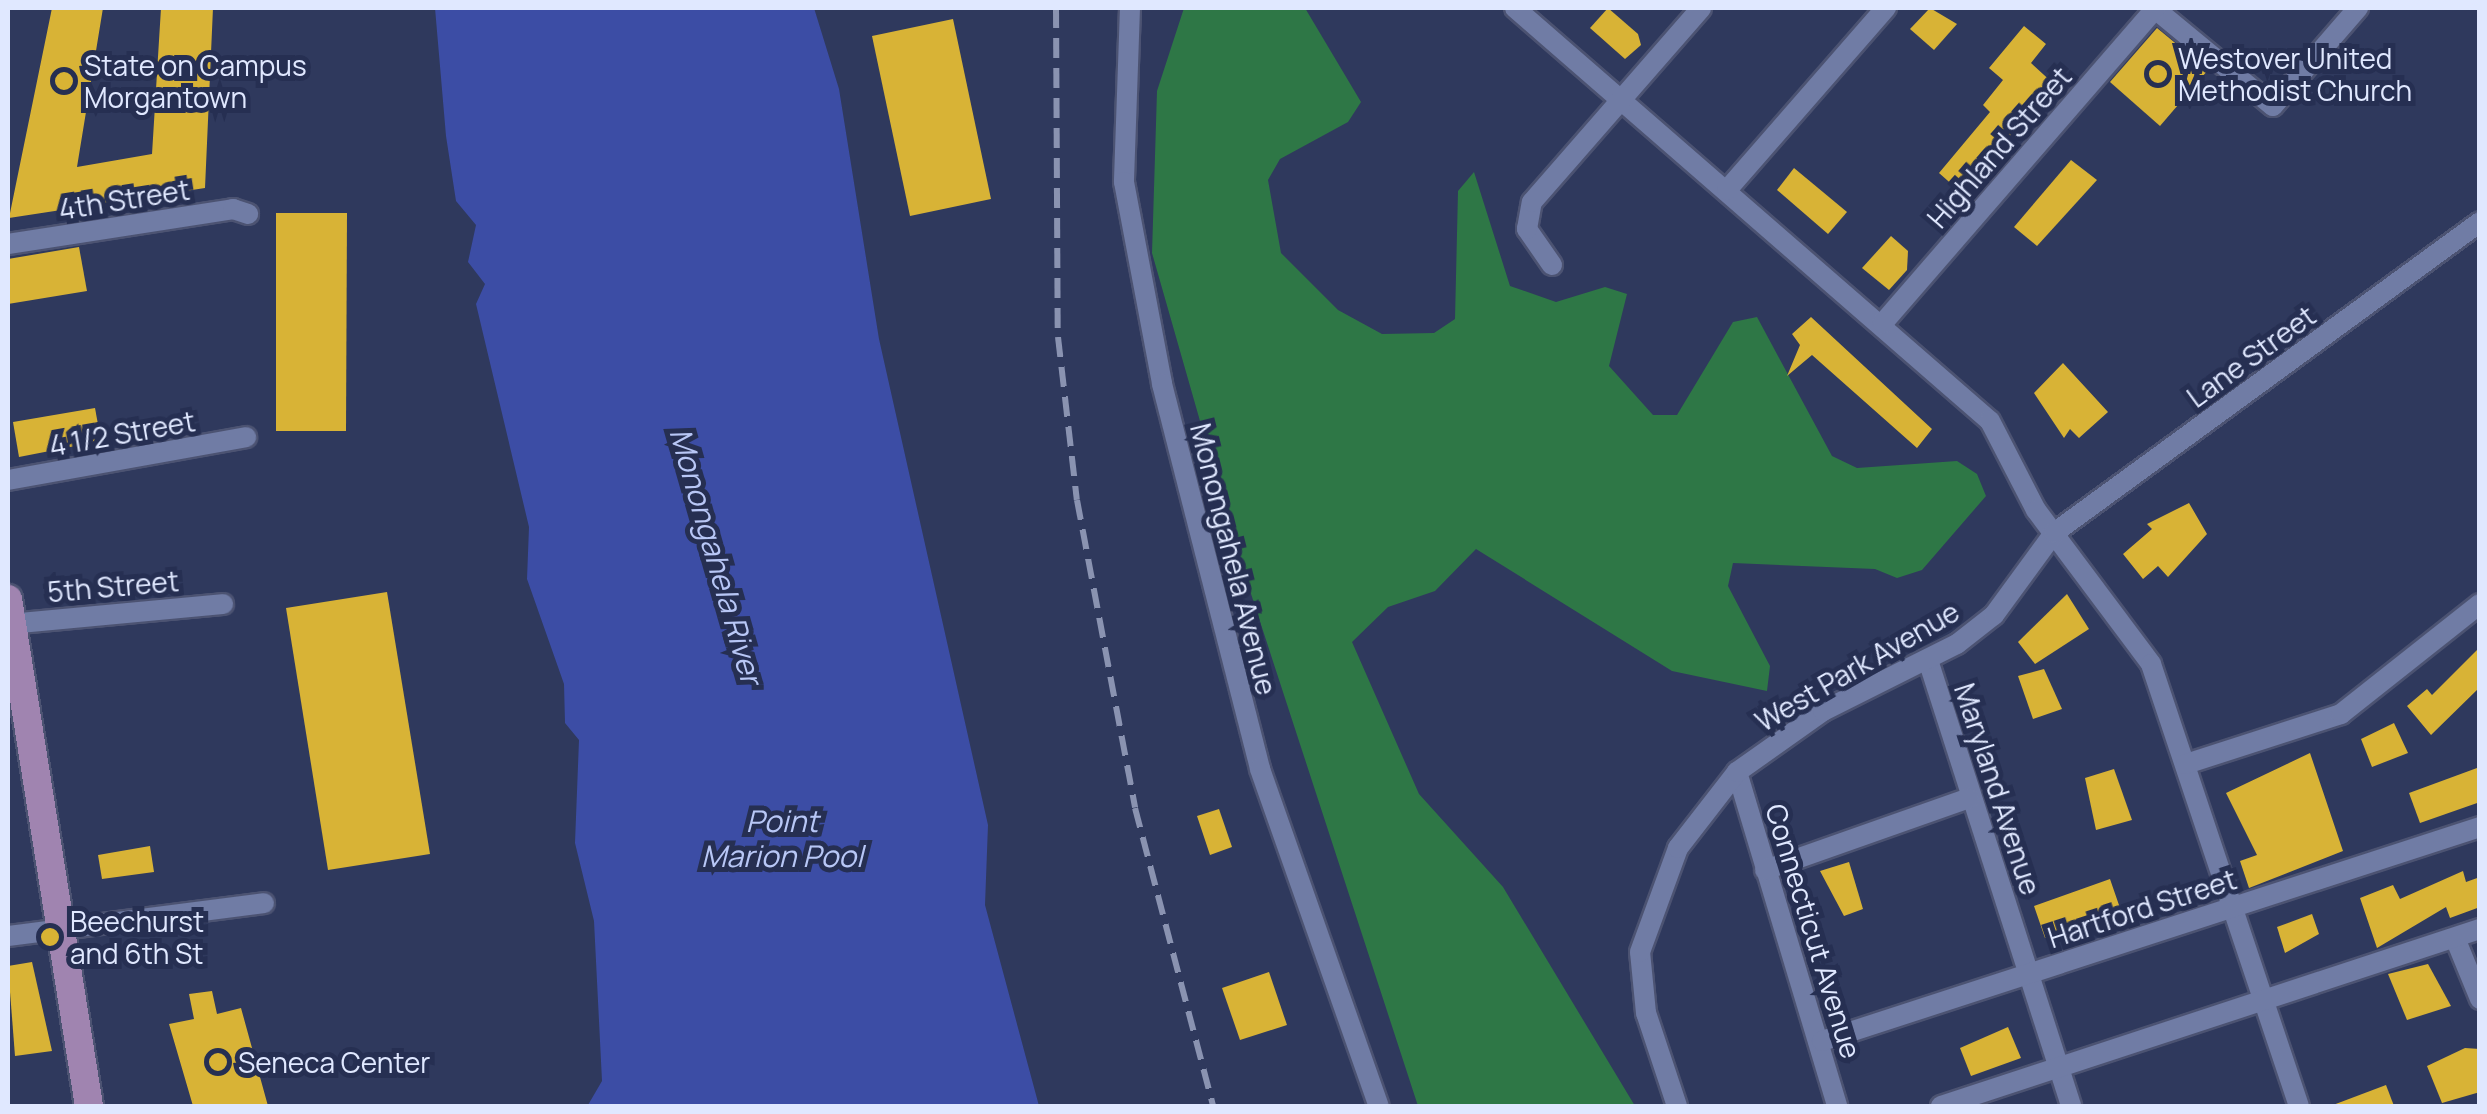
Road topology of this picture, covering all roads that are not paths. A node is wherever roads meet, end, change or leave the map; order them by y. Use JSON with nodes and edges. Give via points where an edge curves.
{"nodes":[{"id":1,"x":1130,"y":8,"type":"edge"},
{"id":2,"x":1515,"y":8,"type":"edge"},
{"id":3,"x":1701,"y":8,"type":"edge"},
{"id":4,"x":1886,"y":8,"type":"edge"},
{"id":5,"x":2156,"y":8,"type":"edge"},
{"id":6,"x":2358,"y":8,"type":"edge"},
{"id":7,"x":1626,"y":104,"type":"junction"},
{"id":8,"x":1727,"y":190,"type":"junction"},
{"id":9,"x":248,"y":214,"type":"dead end"},
{"id":10,"x":2480,"y":222,"type":"edge"},
{"id":11,"x":8,"y":244,"type":"edge"},
{"id":12,"x":1552,"y":265,"type":"dead end"},
{"id":13,"x":1884,"y":323,"type":"junction"},
{"id":14,"x":246,"y":438,"type":"dead end"},
{"id":15,"x":8,"y":480,"type":"edge"},
{"id":16,"x":2054,"y":534,"type":"junction"},
{"id":17,"x":223,"y":604,"type":"dead end"},
{"id":18,"x":2480,"y":604,"type":"edge"},
{"id":19,"x":9,"y":615,"type":"edge"},
{"id":20,"x":1928,"y":660,"type":"junction"},
{"id":21,"x":2186,"y":764,"type":"junction"},
{"id":22,"x":1737,"y":772,"type":"junction"},
{"id":23,"x":1969,"y":798,"type":"junction"},
{"id":24,"x":2480,"y":827,"type":"edge"},
{"id":25,"x":1765,"y":870,"type":"junction"},
{"id":26,"x":264,"y":903,"type":"dead end"},
{"id":27,"x":2235,"y":908,"type":"junction"},
{"id":28,"x":62,"y":927,"type":"junction"},
{"id":29,"x":2480,"y":929,"type":"edge"},
{"id":30,"x":8,"y":936,"type":"edge"},
{"id":31,"x":2455,"y":938,"type":"junction"},
{"id":32,"x":2032,"y":973,"type":"junction"},
{"id":33,"x":2264,"y":1000,"type":"junction"},
{"id":34,"x":2480,"y":1000,"type":"edge"},
{"id":35,"x":1822,"y":1041,"type":"junction"},
{"id":36,"x":2058,"y":1066,"type":"junction"},
{"id":37,"x":88,"y":1106,"type":"edge"},
{"id":38,"x":1380,"y":1106,"type":"edge"},
{"id":39,"x":1677,"y":1106,"type":"edge"},
{"id":40,"x":1838,"y":1106,"type":"edge"},
{"id":41,"x":1941,"y":1106,"type":"edge"},
{"id":42,"x":2072,"y":1106,"type":"edge"},
{"id":43,"x":2299,"y":1106,"type":"edge"}],
"edges":[{"from":1,"to":38,"type":"street","name":"Monongahela Avenue","via":[[1124,182],[1162,384],[1260,769]]},
{"from":2,"to":7,"type":"street"},
{"from":3,"to":7,"type":"street"},
{"from":4,"to":8,"type":"street"},
{"from":5,"to":6,"type":"street","via":[[2273,106]]},
{"from":5,"to":13,"type":"street","name":"Highland Street"},
{"from":7,"to":8,"type":"street"},
{"from":7,"to":12,"type":"street","via":[[1532,202],[1527,230]]},
{"from":8,"to":13,"type":"street"},
{"from":9,"to":11,"type":"street","name":"4th Street","via":[[233,209]]},
{"from":10,"to":16,"type":"street","name":"Lane Street"},
{"from":13,"to":16,"type":"street","via":[[1990,422]]},
{"from":14,"to":15,"type":"street","name":"4 1/2 Street"},
{"from":16,"to":20,"type":"street","name":"West Park Avenue","via":[[1994,615]]},
{"from":16,"to":21,"type":"street","via":[[2151,664]]},
{"from":17,"to":19,"type":"street","name":"5th Street"},
{"from":18,"to":21,"type":"street","via":[[2341,714]]},
{"from":19,"to":28,"type":"main road"},
{"from":20,"to":22,"type":"street","name":"West Park Avenue","via":[[1823,711]]},
{"from":20,"to":23,"type":"street","name":"Maryland Avenue"},
{"from":21,"to":27,"type":"street"},
{"from":22,"to":25,"type":"street","name":"Connecticut Avenue"},
{"from":22,"to":39,"type":"street","name":"West Park Avenue","via":[[1678,848],[1640,952],[1646,1013]]},
{"from":23,"to":25,"type":"street"},
{"from":23,"to":32,"type":"street","name":"Maryland Avenue"},
{"from":24,"to":27,"type":"street","name":"Hartford Street"},
{"from":25,"to":35,"type":"street","name":"Connecticut Avenue"},
{"from":26,"to":28,"type":"street"},
{"from":27,"to":32,"type":"street","name":"Hartford Street"},
{"from":27,"to":33,"type":"street"},
{"from":28,"to":30,"type":"street"},
{"from":28,"to":37,"type":"main road"},
{"from":29,"to":31,"type":"street"},
{"from":31,"to":33,"type":"street"},
{"from":31,"to":34,"type":"street"},
{"from":32,"to":35,"type":"street","name":"Hartford Street"},
{"from":32,"to":36,"type":"street","name":"Maryland Avenue"},
{"from":33,"to":36,"type":"street"},
{"from":33,"to":43,"type":"street"},
{"from":35,"to":40,"type":"street","name":"Connecticut Avenue"},
{"from":36,"to":41,"type":"street"},
{"from":36,"to":42,"type":"street","name":"Maryland Avenue"}]}
